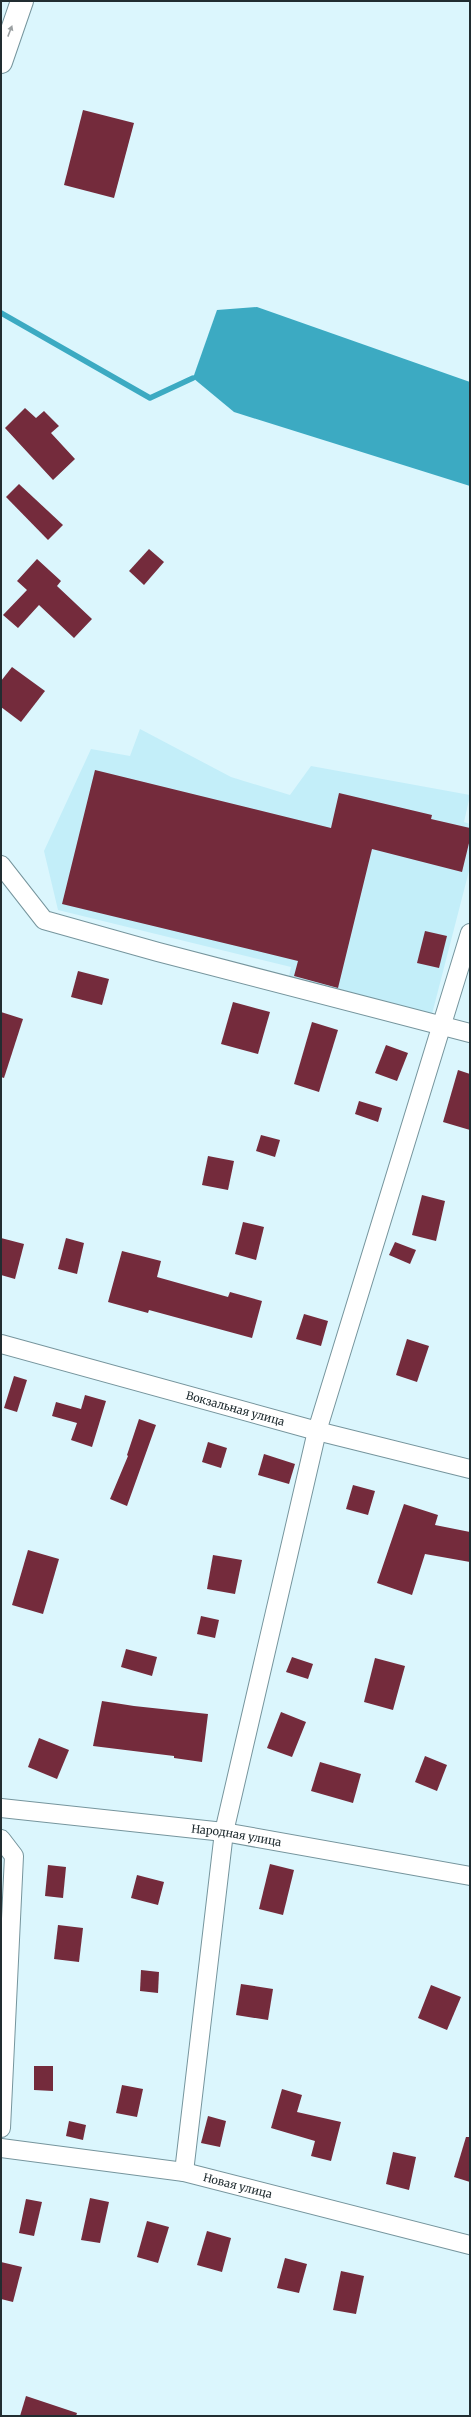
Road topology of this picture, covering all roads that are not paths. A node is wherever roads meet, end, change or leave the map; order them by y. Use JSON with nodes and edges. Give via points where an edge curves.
{"nodes":[{"id":1,"x":22,"y":1,"type":"edge"},
{"id":2,"x":1,"y":62,"type":"edge"},
{"id":3,"x":1,"y":865,"type":"edge"},
{"id":4,"x":470,"y":933,"type":"edge"},
{"id":5,"x":442,"y":1025,"type":"junction"},
{"id":6,"x":470,"y":1032,"type":"edge"},
{"id":7,"x":1,"y":1344,"type":"edge"},
{"id":8,"x":317,"y":1431,"type":"junction"},
{"id":9,"x":470,"y":1469,"type":"edge"},
{"id":10,"x":1,"y":1808,"type":"edge"},
{"id":11,"x":224,"y":1832,"type":"junction"},
{"id":12,"x":1,"y":1839,"type":"edge"},
{"id":13,"x":470,"y":1876,"type":"edge"},
{"id":14,"x":1,"y":2128,"type":"edge"},
{"id":15,"x":1,"y":2148,"type":"edge"},
{"id":16,"x":184,"y":2172,"type":"junction"},
{"id":17,"x":470,"y":2245,"type":"edge"}],
"edges":[{"from":2,"to":1,"type":"street","one_way":true},
{"from":3,"to":5,"type":"street","via":[[44,920]]},
{"from":4,"to":5,"type":"street"},
{"from":5,"to":6,"type":"street"},
{"from":5,"to":8,"type":"street"},
{"from":7,"to":8,"type":"street","name":"Вокзальная улица"},
{"from":8,"to":9,"type":"street","name":"Вокзальная улица"},
{"from":8,"to":11,"type":"street"},
{"from":10,"to":11,"type":"street","name":"Народная улица"},
{"from":11,"to":13,"type":"street","name":"Народная улица"},
{"from":11,"to":16,"type":"street"},
{"from":12,"to":14,"type":"street","via":[[14,1856]]},
{"from":15,"to":16,"type":"street","name":"Новая улица"},
{"from":16,"to":17,"type":"street","name":"Новая улица"}]}
